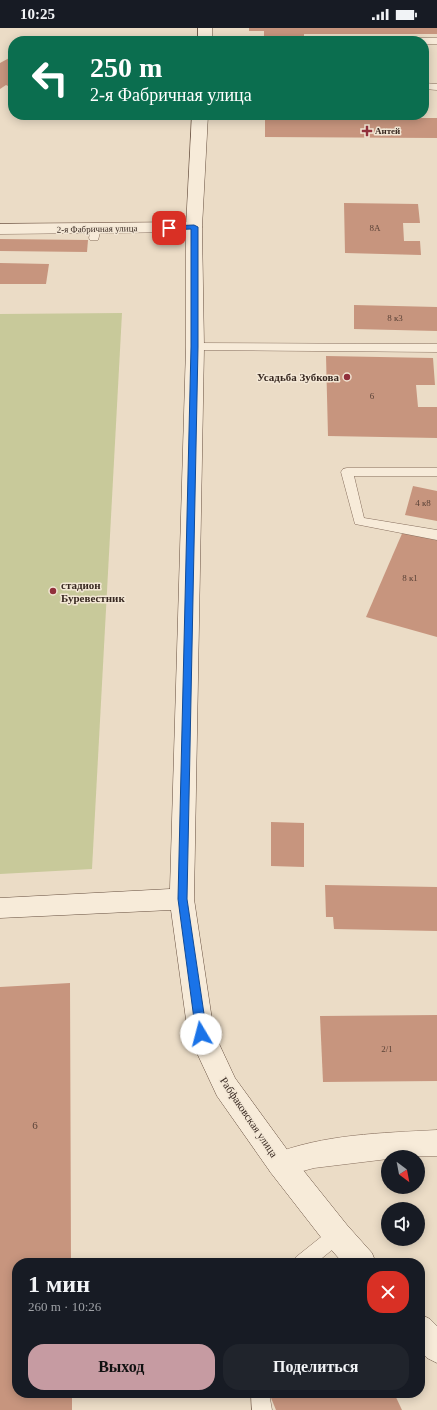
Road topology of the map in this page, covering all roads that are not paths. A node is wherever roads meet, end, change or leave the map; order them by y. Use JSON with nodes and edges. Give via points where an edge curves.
{"nodes":[{"id":1,"x":200,"y":120,"type":"edge"},
{"id":2,"x":194,"y":227,"type":"junction"},
{"id":3,"x":0,"y":229,"type":"edge"},
{"id":4,"x":195,"y":347,"type":"junction"},
{"id":5,"x":437,"y":348,"type":"edge"},
{"id":6,"x":437,"y":472,"type":"edge"},
{"id":7,"x":437,"y":535,"type":"edge"},
{"id":8,"x":182,"y":899,"type":"junction"},
{"id":9,"x":0,"y":908,"type":"edge"},
{"id":10,"x":437,"y":1143,"type":"edge"},
{"id":11,"x":281,"y":1164,"type":"junction"},
{"id":12,"x":337,"y":1235,"type":"junction"},
{"id":13,"x":308,"y":1258,"type":"edge"},
{"id":14,"x":358,"y":1258,"type":"edge"},
{"id":15,"x":425,"y":1335,"type":"edge"},
{"id":16,"x":437,"y":1348,"type":"edge"},
{"id":17,"x":261,"y":1398,"type":"edge"},
{"id":18,"x":262,"y":1410,"type":"edge"}],
"edges":[{"from":1,"to":2,"type":"main road","name":"Рабфаковская улица"},
{"from":2,"to":3,"type":"main road","name":"2-я Фабричная улица","via":[[95,233]]},
{"from":2,"to":4,"type":"main road","name":"Рабфаковская улица"},
{"from":4,"to":5,"type":"lane"},
{"from":4,"to":8,"type":"main road","name":"Рабфаковская улица"},
{"from":6,"to":7,"type":"lane","via":[[347,472],[359,521]]},
{"from":8,"to":9,"type":"main road"},
{"from":8,"to":11,"type":"main road","name":"Рабфаковская улица","via":[[201,1034],[226,1087]]},
{"from":10,"to":11,"type":"main road","via":[[382,1146],[314,1155]]},
{"from":11,"to":12,"type":"main road","name":"Рабфаковская улица"},
{"from":12,"to":13,"type":"lane"},
{"from":12,"to":14,"type":"main road","name":"Рабфаковская улица"},
{"from":15,"to":16,"type":"main road"},
{"from":17,"to":18,"type":"lane"}]}
